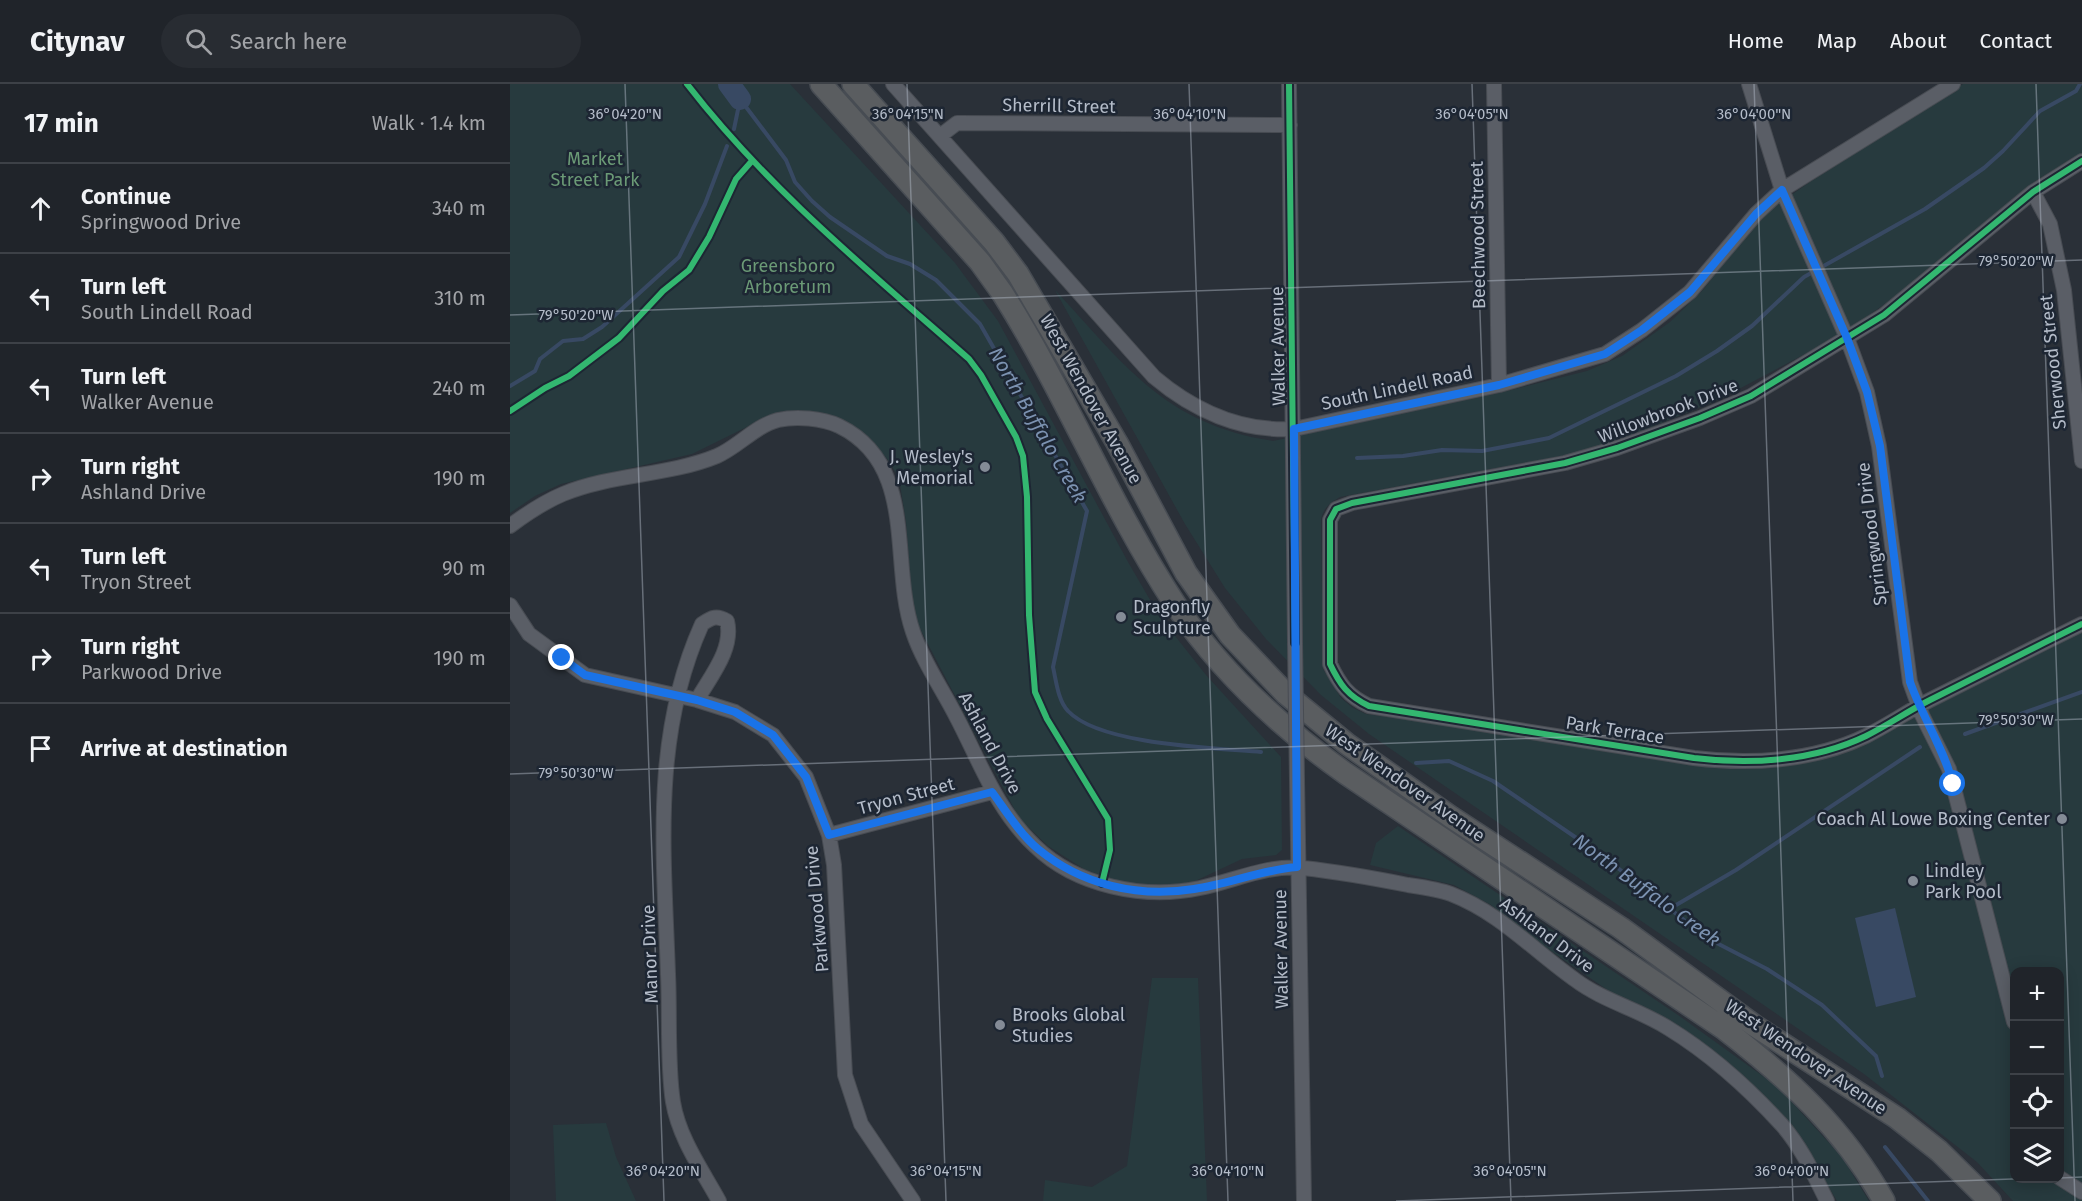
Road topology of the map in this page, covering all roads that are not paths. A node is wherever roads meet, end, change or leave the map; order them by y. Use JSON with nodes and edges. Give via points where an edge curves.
{"nodes":[{"id":1,"x":821,"y":84,"type":"edge"},
{"id":2,"x":853,"y":84,"type":"edge"},
{"id":3,"x":893,"y":84,"type":"edge"},
{"id":4,"x":1289,"y":84,"type":"edge"},
{"id":5,"x":1494,"y":84,"type":"edge"},
{"id":6,"x":1749,"y":84,"type":"edge"},
{"id":7,"x":1953,"y":84,"type":"edge"},
{"id":8,"x":1290,"y":125,"type":"junction"},
{"id":9,"x":940,"y":136,"type":"junction"},
{"id":10,"x":2082,"y":161,"type":"edge"},
{"id":11,"x":1782,"y":190,"type":"junction"},
{"id":12,"x":2033,"y":192,"type":"junction"},
{"id":13,"x":1847,"y":338,"type":"junction"},
{"id":14,"x":1499,"y":385,"type":"junction"},
{"id":15,"x":1294,"y":429,"type":"junction"},
{"id":16,"x":2082,"y":461,"type":"edge"},
{"id":17,"x":1373,"y":499,"type":"joint"},
{"id":18,"x":510,"y":526,"type":"edge"},
{"id":19,"x":510,"y":604,"type":"edge"},
{"id":20,"x":2082,"y":624,"type":"edge"},
{"id":21,"x":677,"y":696,"type":"junction"},
{"id":22,"x":697,"y":700,"type":"junction"},
{"id":23,"x":1918,"y":705,"type":"junction"},
{"id":24,"x":992,"y":792,"type":"junction"},
{"id":25,"x":829,"y":835,"type":"junction"},
{"id":26,"x":1297,"y":867,"type":"junction"},
{"id":27,"x":2014,"y":1021,"type":"edge"},
{"id":28,"x":2064,"y":1181,"type":"edge"},
{"id":29,"x":2082,"y":1192,"type":"edge"},
{"id":30,"x":719,"y":1201,"type":"edge"},
{"id":31,"x":913,"y":1201,"type":"edge"},
{"id":32,"x":1304,"y":1201,"type":"edge"},
{"id":33,"x":1827,"y":1201,"type":"edge"},
{"id":34,"x":1884,"y":1201,"type":"edge"},
{"id":35,"x":1990,"y":1201,"type":"edge"}],
"edges":[{"from":1,"to":34,"type":"highway","name":"West Wendover Avenue","via":[[980,262],[1003,294],[1170,595],[1250,695],[1345,773],[1723,1028],[1774,1068],[1831,1124]]},
{"from":2,"to":35,"type":"highway","name":"West Wendover Avenue","via":[[1018,274],[1117,443],[1186,573],[1255,664],[1347,744],[1621,928],[1755,1026],[1897,1118],[1940,1151]]},
{"from":3,"to":9,"type":"street","name":"South Lindell Road"},
{"from":4,"to":8,"type":"street","name":"Walker Avenue"},
{"from":5,"to":14,"type":"street","name":"Beechwood Street"},
{"from":6,"to":11,"type":"street","name":"Springwood Drive"},
{"from":7,"to":11,"type":"street","name":"South Lindell Road"},
{"from":8,"to":9,"type":"street","name":"Sherrill Street","via":[[957,123]]},
{"from":8,"to":15,"type":"street","name":"Walker Avenue"},
{"from":9,"to":15,"type":"street","name":"South Lindell Road","via":[[1154,377],[1175,395],[1246,426]]},
{"from":10,"to":12,"type":"street","name":"Willowbrook Drive"},
{"from":11,"to":13,"type":"street","name":"Springwood Drive"},
{"from":11,"to":14,"type":"street","name":"South Lindell Road","via":[[1756,214],[1690,292],[1642,330],[1605,354]]},
{"from":12,"to":13,"type":"street","name":"Willowbrook Drive","via":[[1908,296]]},
{"from":12,"to":16,"type":"street","name":"Sherwood Street","via":[[2050,224],[2064,291]]},
{"from":13,"to":17,"type":"street","name":"Willowbrook Drive","via":[[1751,396],[1617,448],[1564,463]]},
{"from":13,"to":23,"type":"street","name":"Springwood Drive","via":[[1867,392],[1880,446],[1906,661]]},
{"from":14,"to":15,"type":"street","name":"South Lindell Road"},
{"from":15,"to":26,"type":"street","name":"Walker Avenue","bridge":true},
{"from":17,"to":23,"type":"street","name":"Park Terrace","via":[[1336,509],[1330,520],[1330,664],[1340,685],[1369,706],[1722,761],[1789,758],[1833,747],[1865,737]]},
{"from":18,"to":24,"type":"street","name":"Ashland Drive","via":[[566,493],[720,455],[763,426],[779,420],[824,420],[840,426],[871,451],[890,482],[898,521],[902,587],[915,639]]},
{"from":19,"to":21,"type":"street","name":"Parkwood Drive","via":[[529,634],[585,675]]},
{"from":20,"to":23,"type":"street","name":"Park Terrace"},
{"from":21,"to":22,"type":"street","name":"Parkwood Drive"},
{"from":21,"to":22,"type":"street","name":"Manor Drive","via":[[702,624],[711,617],[721,617],[728,621],[727,647]]},
{"from":21,"to":30,"type":"street","name":"Manor Drive","via":[[664,769],[663,833],[673,1103],[687,1146]]},
{"from":22,"to":25,"type":"street","name":"Parkwood Drive","via":[[735,712],[773,735],[806,777]]},
{"from":23,"to":27,"type":"street","name":"Springwood Drive","via":[[1949,769]]},
{"from":24,"to":25,"type":"street","name":"Tryon Street"},
{"from":24,"to":26,"type":"street","name":"Ashland Drive","via":[[1037,848],[1081,876],[1125,890],[1195,889]]},
{"from":25,"to":31,"type":"street","name":"Parkwood Drive","via":[[838,900],[845,1075],[861,1124]]},
{"from":26,"to":32,"type":"street","name":"Walker Avenue"},
{"from":26,"to":33,"type":"street","name":"Ashland Drive","via":[[1447,892],[1497,916],[1575,981],[1665,1026],[1746,1090],[1783,1126],[1807,1159]]},
{"from":28,"to":29,"type":"street"}]}
